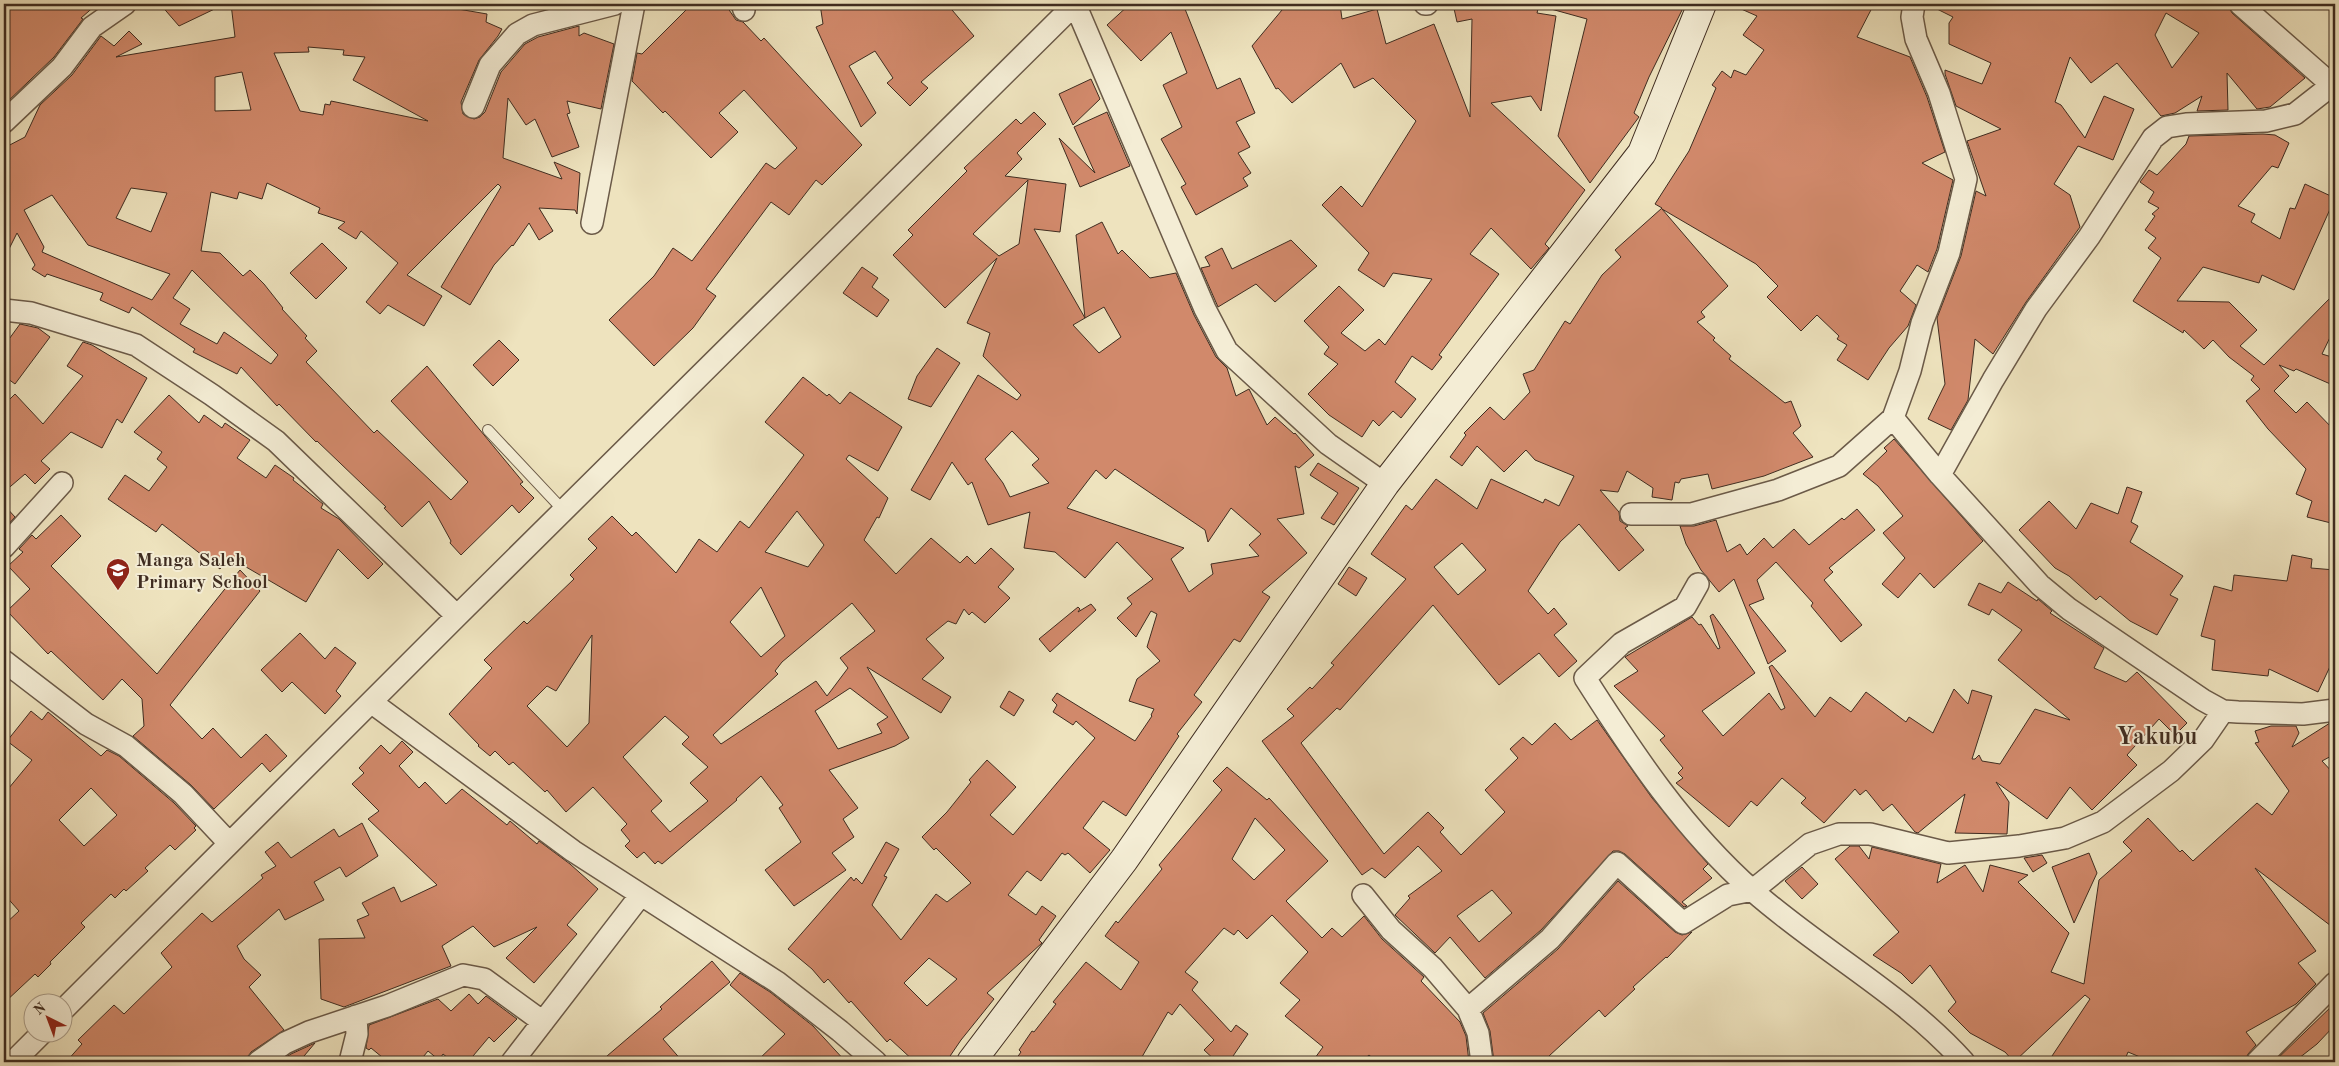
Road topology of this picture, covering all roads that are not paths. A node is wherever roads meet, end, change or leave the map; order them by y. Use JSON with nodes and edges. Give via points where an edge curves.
{"nodes":[{"id":1,"x":125,"y":4,"type":"edge"},
{"id":2,"x":614,"y":4,"type":"edge"},
{"id":3,"x":634,"y":4,"type":"edge"},
{"id":4,"x":1075,"y":4,"type":"edge"},
{"id":5,"x":1702,"y":4,"type":"edge"},
{"id":6,"x":1720,"y":4,"type":"edge"},
{"id":7,"x":1914,"y":4,"type":"edge"},
{"id":8,"x":2240,"y":4,"type":"edge"},
{"id":9,"x":2334,"y":86,"type":"edge"},
{"id":10,"x":473,"y":107,"type":"dead end"},
{"id":11,"x":4,"y":122,"type":"edge"},
{"id":12,"x":592,"y":223,"type":"dead end"},
{"id":13,"x":4,"y":310,"type":"edge"},
{"id":14,"x":1893,"y":418,"type":"junction"},
{"id":15,"x":488,"y":430,"type":"dead end"},
{"id":16,"x":1940,"y":476,"type":"junction"},
{"id":17,"x":62,"y":483,"type":"dead end"},
{"id":18,"x":1385,"y":484,"type":"junction"},
{"id":19,"x":563,"y":510,"type":"junction"},
{"id":20,"x":1632,"y":514,"type":"dead end"},
{"id":21,"x":4,"y":547,"type":"edge"},
{"id":22,"x":1698,"y":584,"type":"dead end"},
{"id":23,"x":457,"y":616,"type":"junction"},
{"id":24,"x":4,"y":661,"type":"edge"},
{"id":25,"x":371,"y":702,"type":"junction"},
{"id":26,"x":2335,"y":710,"type":"edge"},
{"id":27,"x":2223,"y":711,"type":"junction"},
{"id":28,"x":229,"y":844,"type":"junction"},
{"id":29,"x":1753,"y":890,"type":"junction"},
{"id":30,"x":1364,"y":895,"type":"dead end"},
{"id":31,"x":640,"y":896,"type":"junction"},
{"id":32,"x":2335,"y":983,"type":"edge"},
{"id":33,"x":72,"y":1001,"type":"edge"},
{"id":34,"x":1468,"y":1009,"type":"junction"},
{"id":35,"x":356,"y":1016,"type":"junction"},
{"id":36,"x":543,"y":1022,"type":"junction"},
{"id":37,"x":31,"y":1044,"type":"edge"},
{"id":38,"x":13,"y":1062,"type":"edge"},
{"id":39,"x":258,"y":1062,"type":"edge"},
{"id":40,"x":350,"y":1062,"type":"edge"},
{"id":41,"x":512,"y":1062,"type":"edge"},
{"id":42,"x":876,"y":1062,"type":"edge"},
{"id":43,"x":971,"y":1062,"type":"edge"},
{"id":44,"x":991,"y":1062,"type":"edge"},
{"id":45,"x":1482,"y":1062,"type":"edge"},
{"id":46,"x":1964,"y":1062,"type":"edge"},
{"id":47,"x":2257,"y":1062,"type":"edge"}],
"edges":[{"from":1,"to":11,"type":"street","via":[[92,27],[62,67]]},
{"from":2,"to":10,"type":"street","via":[[533,25],[517,34],[490,65]]},
{"from":3,"to":12,"type":"street"},
{"from":4,"to":18,"type":"street","via":[[1227,351],[1328,444]]},
{"from":4,"to":19,"type":"street"},
{"from":5,"to":18,"type":"street","via":[[1642,153]]},
{"from":6,"to":44,"type":"street","via":[[1659,162],[1396,492]]},
{"from":7,"to":14,"type":"street","via":[[1912,17],[1916,39],[1939,93],[1966,179],[1949,253],[1922,323],[1910,371]]},
{"from":8,"to":9,"type":"street"},
{"from":9,"to":16,"type":"street","via":[[2295,114],[2266,121],[2167,127],[2153,138],[2036,310]]},
{"from":13,"to":23,"type":"street","via":[[31,313],[136,345],[212,395],[276,441]]},
{"from":14,"to":16,"type":"street"},
{"from":14,"to":20,"type":"street","via":[[1839,466],[1778,490],[1690,514]]},
{"from":15,"to":19,"type":"lane"},
{"from":16,"to":27,"type":"street","via":[[2040,585],[2069,609]]},
{"from":17,"to":21,"type":"street"},
{"from":18,"to":43,"type":"street","via":[[1124,860]]},
{"from":19,"to":23,"type":"street"},
{"from":22,"to":29,"type":"street","via":[[1685,607],[1622,643],[1584,678],[1677,813]]},
{"from":23,"to":25,"type":"street"},
{"from":24,"to":28,"type":"street","via":[[86,724],[126,746],[182,794]]},
{"from":25,"to":28,"type":"street"},
{"from":25,"to":31,"type":"street","via":[[573,851]]},
{"from":26,"to":27,"type":"street","via":[[2303,714]]},
{"from":27,"to":29,"type":"street","via":[[2203,740],[2171,772],[2104,822],[2065,838],[1948,853],[1870,834],[1839,834],[1810,844]]},
{"from":28,"to":33,"type":"street"},
{"from":29,"to":34,"type":"street","via":[[1728,895],[1683,923],[1617,862],[1550,939]]},
{"from":29,"to":46,"type":"street","via":[[1912,1012]]},
{"from":30,"to":34,"type":"street","via":[[1391,930],[1433,968]]},
{"from":31,"to":36,"type":"street"},
{"from":31,"to":42,"type":"street","via":[[777,982]]},
{"from":32,"to":47,"type":"street"},
{"from":34,"to":45,"type":"street","via":[[1478,1033]]},
{"from":35,"to":36,"type":"street","via":[[463,975],[484,979]]},
{"from":35,"to":39,"type":"street","via":[[285,1043]]},
{"from":35,"to":40,"type":"street","via":[[357,1034]]},
{"from":36,"to":41,"type":"street"},
{"from":37,"to":38,"type":"street"}]}
